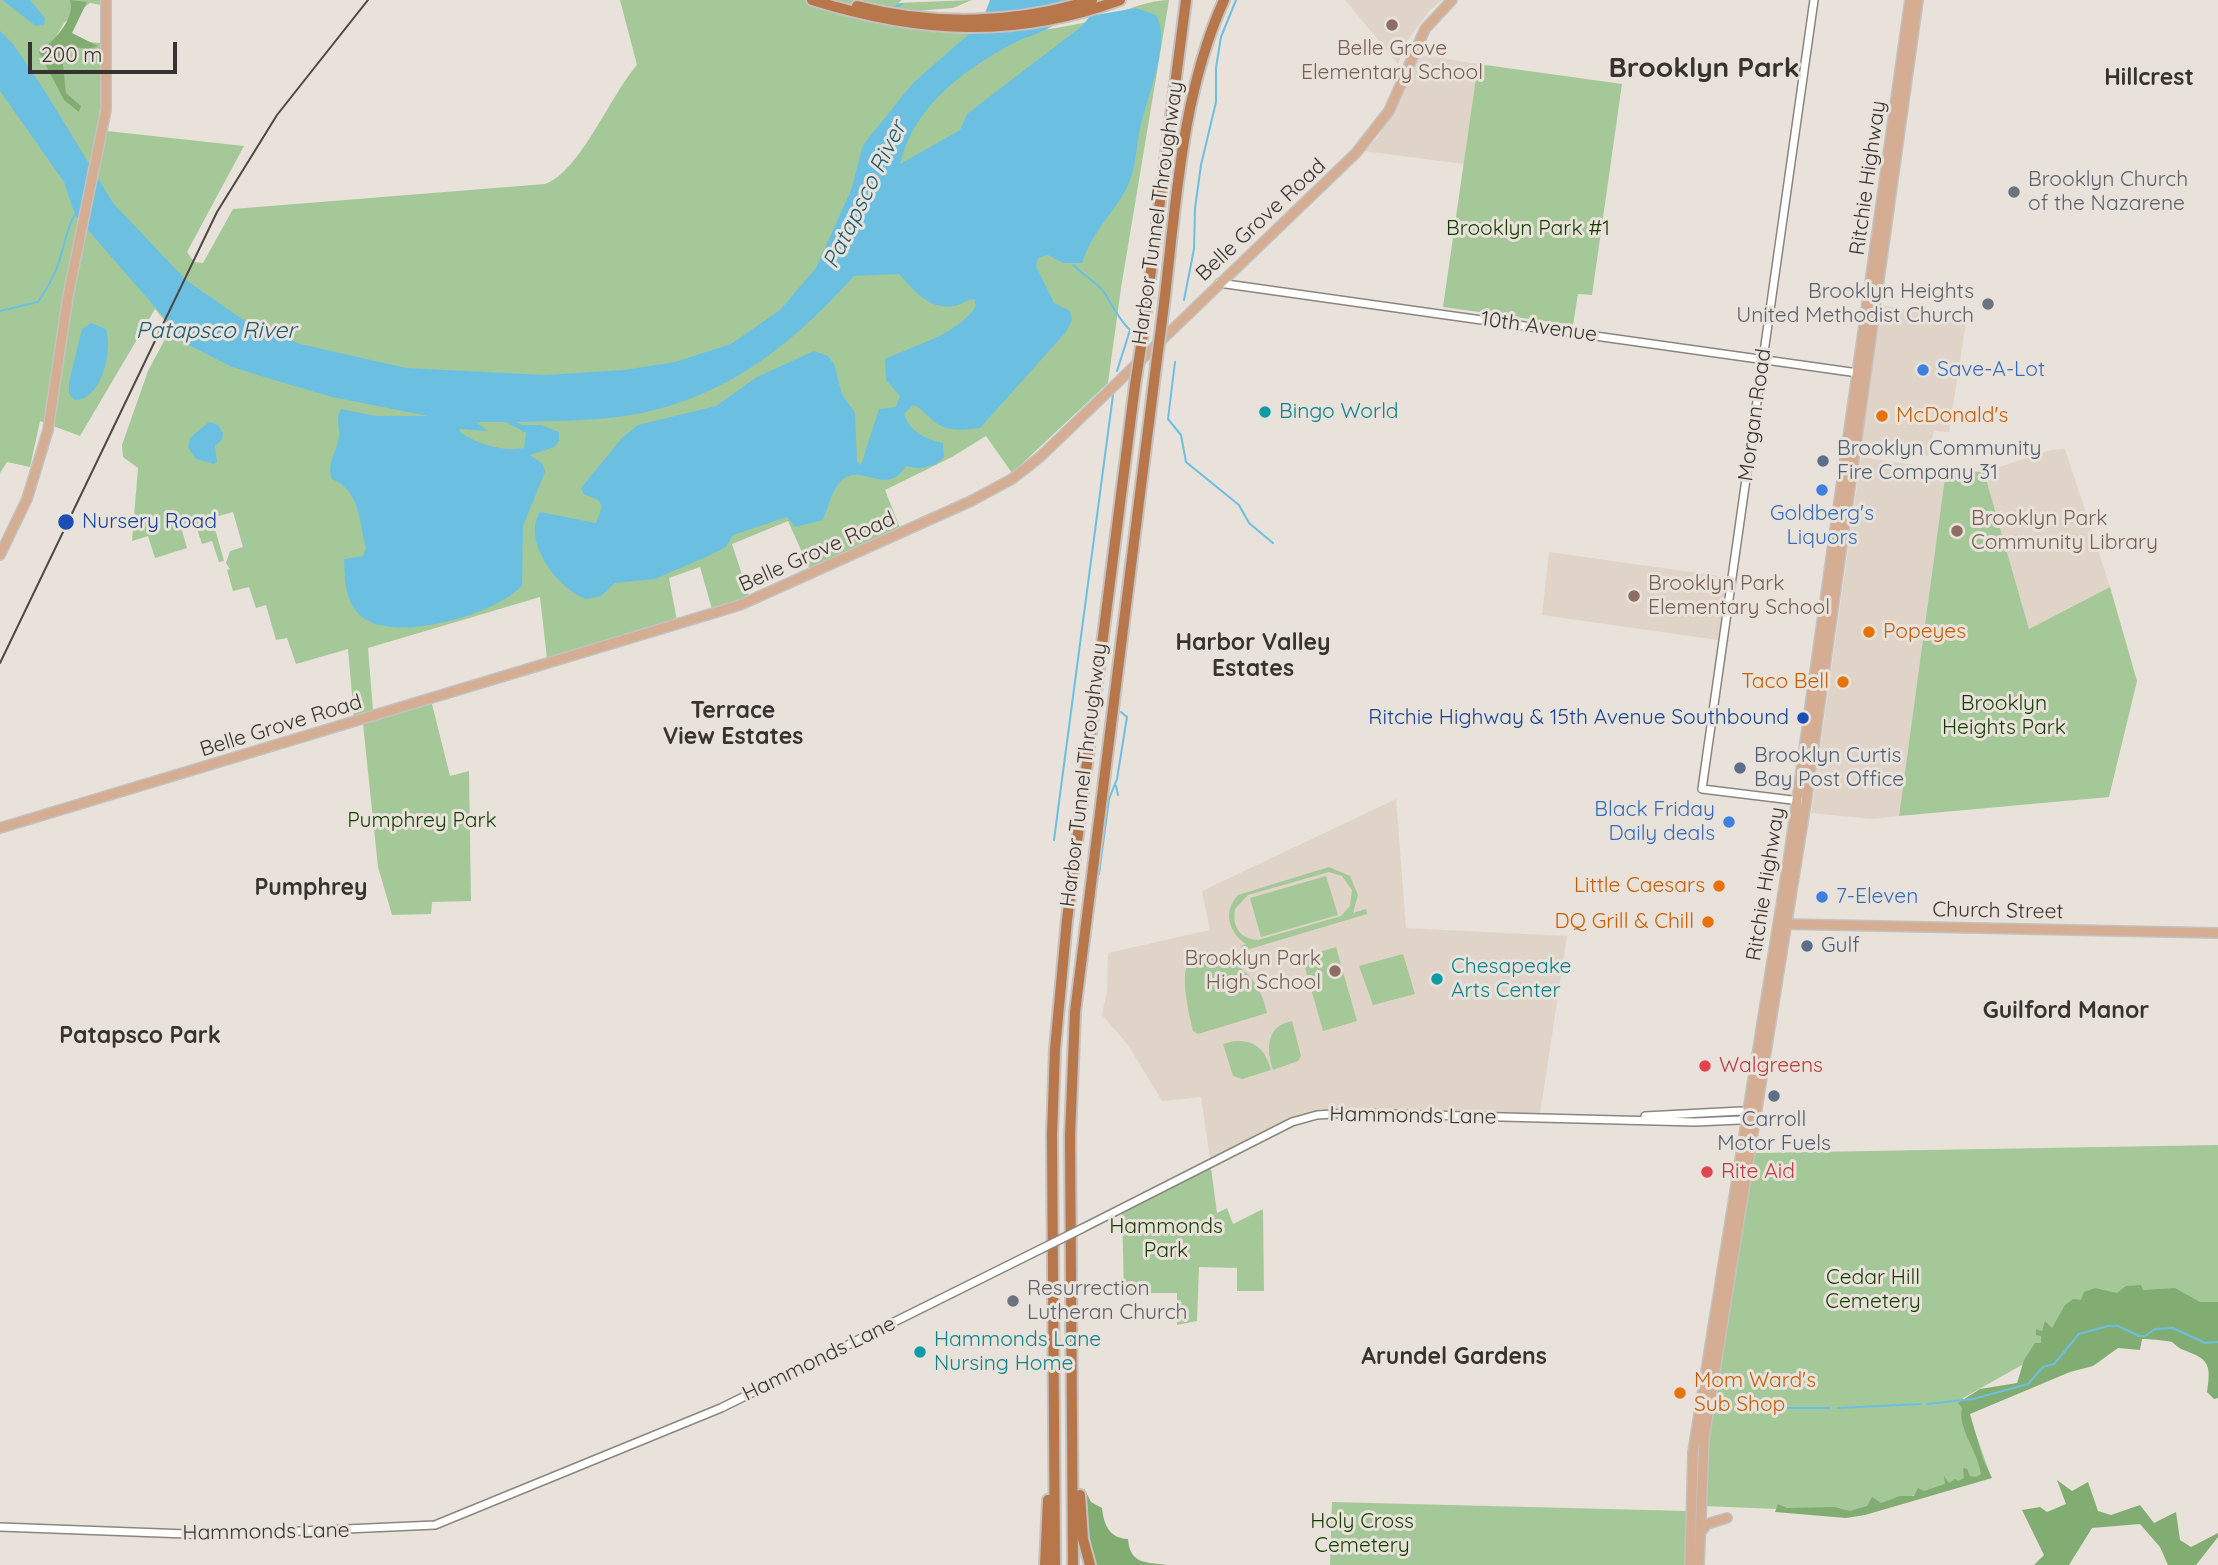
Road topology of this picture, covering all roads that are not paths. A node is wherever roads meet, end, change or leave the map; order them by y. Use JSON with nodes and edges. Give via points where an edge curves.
{"nodes":[{"id":1,"x":106,"y":0,"type":"edge"},
{"id":2,"x":813,"y":0,"type":"edge"},
{"id":3,"x":835,"y":0,"type":"edge"},
{"id":4,"x":1092,"y":0,"type":"edge"},
{"id":5,"x":1120,"y":0,"type":"edge"},
{"id":6,"x":1186,"y":0,"type":"edge"},
{"id":7,"x":1224,"y":0,"type":"edge"},
{"id":8,"x":1452,"y":0,"type":"edge"},
{"id":9,"x":1814,"y":0,"type":"edge"},
{"id":10,"x":1910,"y":0,"type":"edge"},
{"id":11,"x":1918,"y":0,"type":"edge"},
{"id":12,"x":1219,"y":282,"type":"junction"},
{"id":13,"x":1763,"y":359,"type":"junction"},
{"id":14,"x":1858,"y":373,"type":"junction"},
{"id":15,"x":1,"y":553,"type":"edge"},
{"id":16,"x":1801,"y":801,"type":"junction"},
{"id":17,"x":0,"y":828,"type":"edge"},
{"id":18,"x":1783,"y":924,"type":"junction"},
{"id":19,"x":2218,"y":933,"type":"edge"},
{"id":20,"x":1713,"y":1112,"type":"junction"},
{"id":21,"x":1694,"y":1113,"type":"junction"},
{"id":22,"x":1747,"y":1116,"type":"junction"},
{"id":23,"x":1616,"y":1119,"type":"junction"},
{"id":24,"x":1663,"y":1121,"type":"junction"},
{"id":25,"x":1695,"y":1122,"type":"junction"},
{"id":26,"x":1071,"y":1287,"type":"junction"},
{"id":27,"x":1054,"y":1414,"type":"junction"},
{"id":28,"x":1727,"y":1518,"type":"dead end"},
{"id":29,"x":0,"y":1527,"type":"edge"},
{"id":30,"x":1699,"y":1535,"type":"junction"},
{"id":31,"x":1045,"y":1565,"type":"edge"},
{"id":32,"x":1055,"y":1565,"type":"edge"},
{"id":33,"x":1073,"y":1565,"type":"edge"},
{"id":34,"x":1090,"y":1565,"type":"edge"},
{"id":35,"x":1690,"y":1565,"type":"edge"},
{"id":36,"x":1699,"y":1565,"type":"edge"}],
"edges":[{"from":1,"to":15,"type":"main road","via":[[107,103],[41,459]]},
{"from":2,"to":5,"type":"highway","via":[[877,19],[948,28],[1030,24]]},
{"from":3,"to":4,"type":"highway","via":[[892,14],[971,20],[1042,13]]},
{"from":6,"to":27,"type":"highway","name":"Harbor Tunnel Throughway","bridge":true,"via":[[1058,1010],[1052,1135]]},
{"from":7,"to":26,"type":"highway","name":"Harbor Tunnel Throughway","bridge":true,"via":[[1205,46],[1183,147],[1075,1013]]},
{"from":8,"to":12,"type":"main road","name":"Belle Grove Road","via":[[1425,29],[1389,111],[1371,138]]},
{"from":9,"to":13,"type":"street","name":"Morgan Road"},
{"from":10,"to":14,"type":"main road","name":"Ritchie Highway"},
{"from":11,"to":16,"type":"main road","name":"Ritchie Highway"},
{"from":12,"to":13,"type":"street","name":"10th Avenue"},
{"from":12,"to":17,"type":"main road","name":"Belle Grove Road","via":[[1012,479],[764,596]]},
{"from":13,"to":14,"type":"street","name":"10th Avenue"},
{"from":13,"to":16,"type":"street","name":"Morgan Road","via":[[1702,789]]},
{"from":14,"to":16,"type":"main road","name":"Ritchie Highway"},
{"from":16,"to":18,"type":"main road","name":"Ritchie Highway"},
{"from":18,"to":19,"type":"main road","name":"Church Street"},
{"from":18,"to":22,"type":"main road","name":"Ritchie Highway"},
{"from":18,"to":30,"type":"main road","name":"Ritchie Highway","via":[[1704,1439]]},
{"from":20,"to":21,"type":"street","name":"Hammonds Lane"},
{"from":20,"to":22,"type":"street","name":"Hammonds Lane","via":[[1741,1111]]},
{"from":20,"to":25,"type":"street"},
{"from":21,"to":23,"type":"street","name":"Hammonds Lane"},
{"from":21,"to":24,"type":"street"},
{"from":22,"to":25,"type":"street","name":"Hammonds Lane"},
{"from":22,"to":35,"type":"main road","name":"Ritchie Highway","via":[[1693,1452]]},
{"from":23,"to":24,"type":"street","name":"Hammonds Lane"},
{"from":23,"to":29,"type":"street","name":"Hammonds Lane","bridge":true,"via":[[1318,1115],[1292,1122],[721,1408],[435,1525],[212,1535]]},
{"from":24,"to":25,"type":"street","name":"Hammonds Lane"},
{"from":26,"to":33,"type":"highway","name":"Harbor Tunnel Throughway"},
{"from":26,"to":34,"type":"highway","via":[[1080,1506]]},
{"from":27,"to":31,"type":"highway"},
{"from":27,"to":32,"type":"highway","name":"Harbor Tunnel Throughway"},
{"from":28,"to":30,"type":"main road","via":[[1707,1524]]},
{"from":30,"to":36,"type":"main road","name":"Ritchie Highway"}]}
